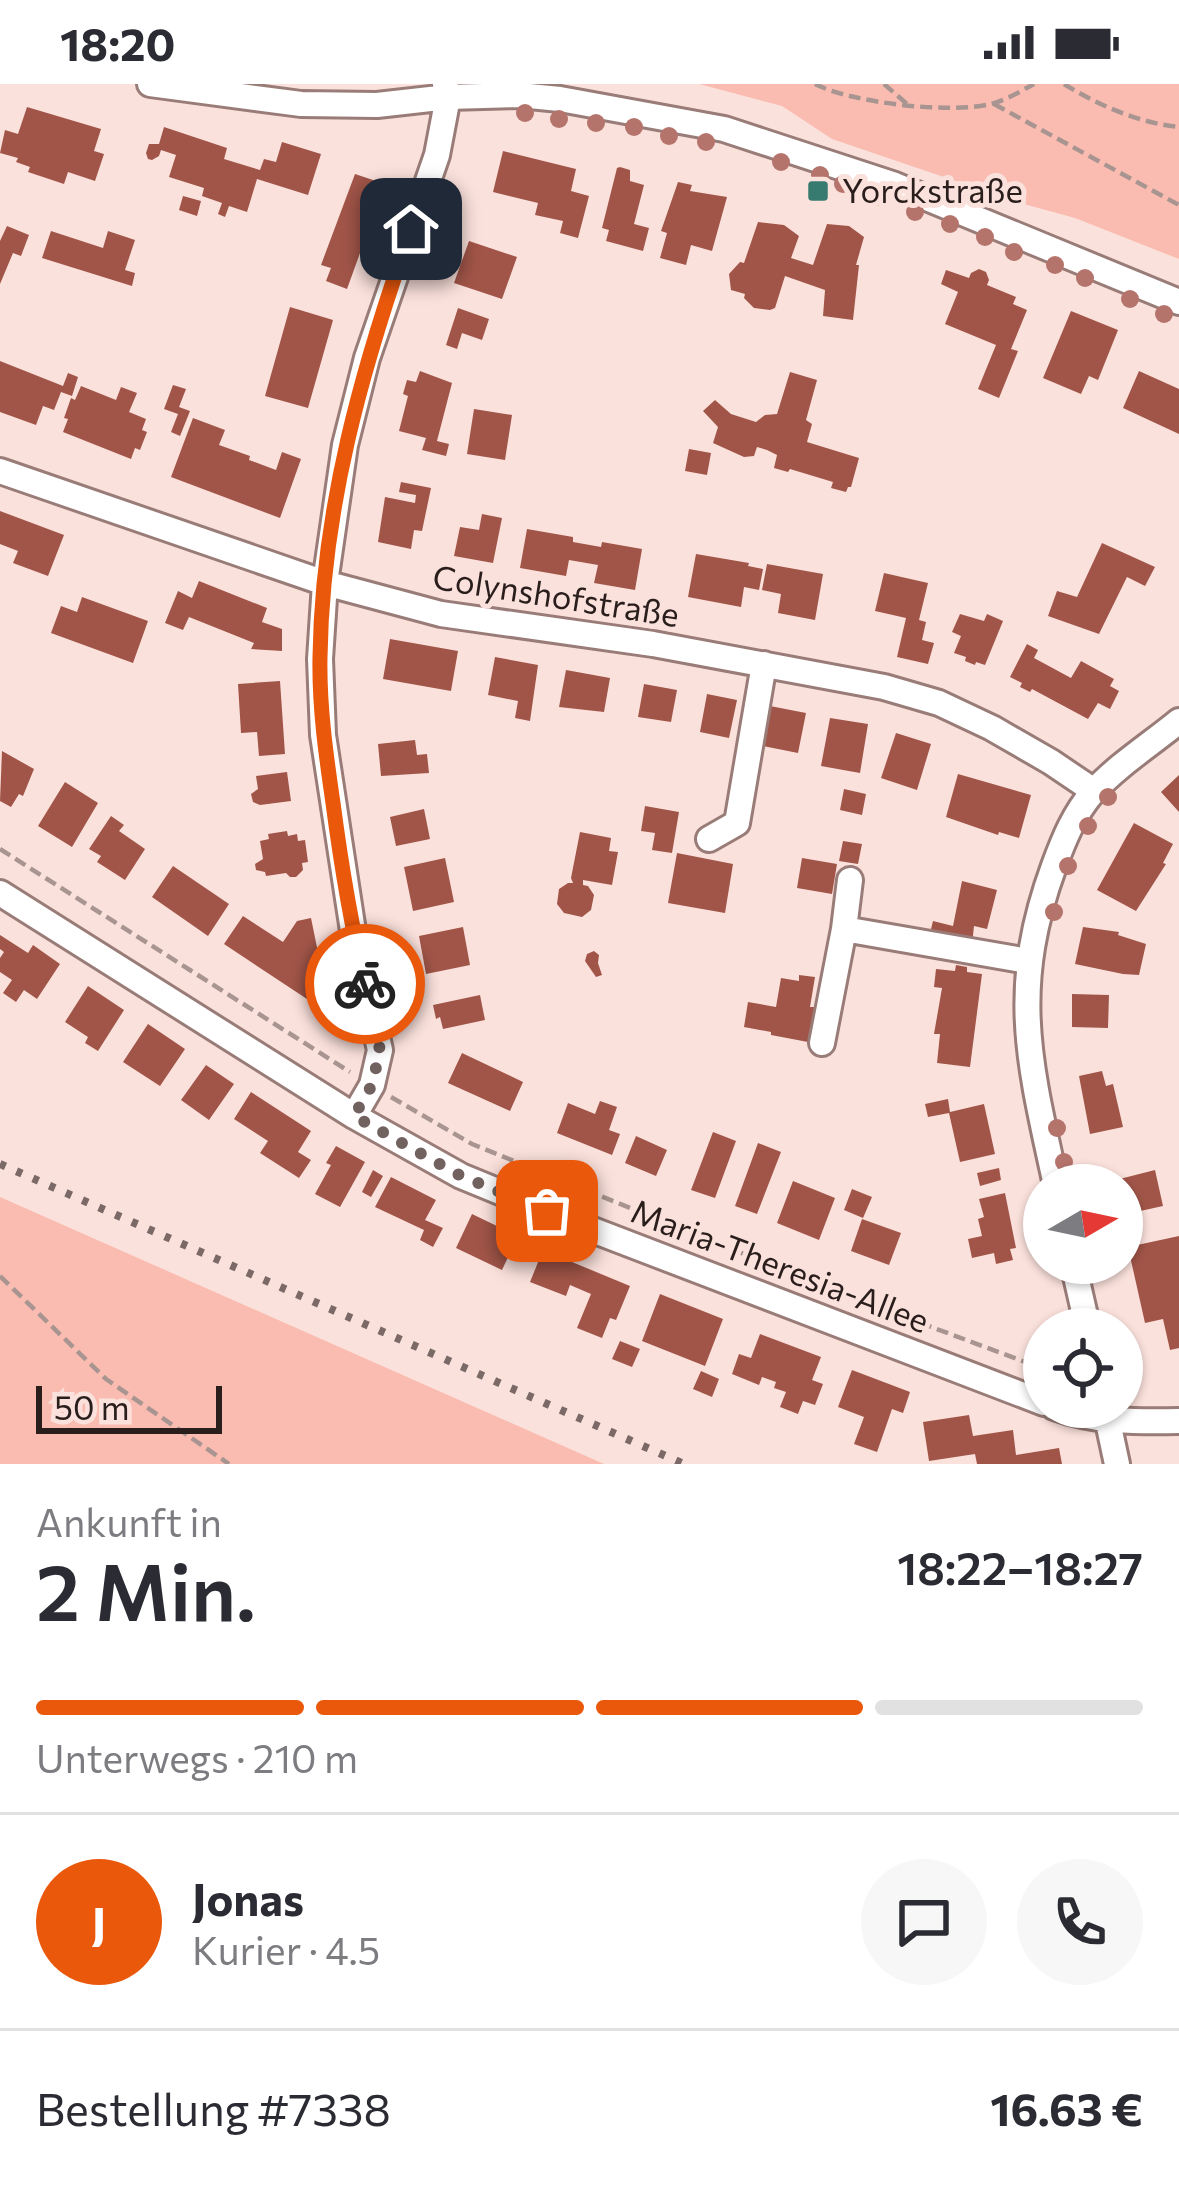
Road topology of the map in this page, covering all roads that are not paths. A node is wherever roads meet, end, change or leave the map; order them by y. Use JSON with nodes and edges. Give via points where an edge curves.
{"nodes":[{"id":1,"x":150,"y":84,"type":"edge"},
{"id":2,"x":447,"y":91,"type":"edge"},
{"id":3,"x":1179,"y":302,"type":"edge"},
{"id":4,"x":0,"y":471,"type":"edge"},
{"id":5,"x":325,"y":583,"type":"junction"},
{"id":6,"x":764,"y":664,"type":"junction"},
{"id":7,"x":1179,"y":721,"type":"edge"},
{"id":8,"x":1094,"y":791,"type":"junction"},
{"id":9,"x":709,"y":838,"type":"dead end"},
{"id":10,"x":850,"y":880,"type":"dead end"},
{"id":11,"x":0,"y":893,"type":"edge"},
{"id":12,"x":844,"y":929,"type":"junction"},
{"id":13,"x":1028,"y":962,"type":"junction"},
{"id":14,"x":822,"y":1043,"type":"dead end"},
{"id":15,"x":354,"y":1116,"type":"junction"},
{"id":16,"x":1052,"y":1164,"type":"edge"},
{"id":17,"x":1023,"y":1395,"type":"edge"},
{"id":18,"x":1143,"y":1417,"type":"edge"},
{"id":19,"x":1179,"y":1421,"type":"edge"},
{"id":20,"x":1110,"y":1428,"type":"edge"},
{"id":21,"x":1118,"y":1464,"type":"edge"}],
"edges":[{"from":1,"to":2,"type":"street","via":[[301,104],[377,105]]},
{"from":2,"to":3,"type":"street","via":[[560,99],[724,129],[895,185]]},
{"from":2,"to":5,"type":"street","via":[[437,155],[350,424]]},
{"from":4,"to":5,"type":"street","name":"Colynshofstraße"},
{"from":5,"to":6,"type":"street","name":"Colynshofstraße","via":[[441,614]]},
{"from":5,"to":15,"type":"street","via":[[323,735],[380,1050]]},
{"from":6,"to":8,"type":"street","name":"Colynshofstraße","via":[[939,703]]},
{"from":6,"to":9,"type":"street","via":[[736,823]]},
{"from":7,"to":8,"type":"street"},
{"from":8,"to":13,"type":"street","via":[[1065,836]]},
{"from":10,"to":12,"type":"street"},
{"from":11,"to":15,"type":"street","name":"Maria-Theresia-Allee"},
{"from":12,"to":13,"type":"street"},
{"from":12,"to":14,"type":"street"},
{"from":13,"to":16,"type":"street","via":[[1027,1044]]},
{"from":15,"to":17,"type":"street","name":"Maria-Theresia-Allee","via":[[461,1176]]},
{"from":18,"to":19,"type":"street"},
{"from":20,"to":21,"type":"street"}]}
